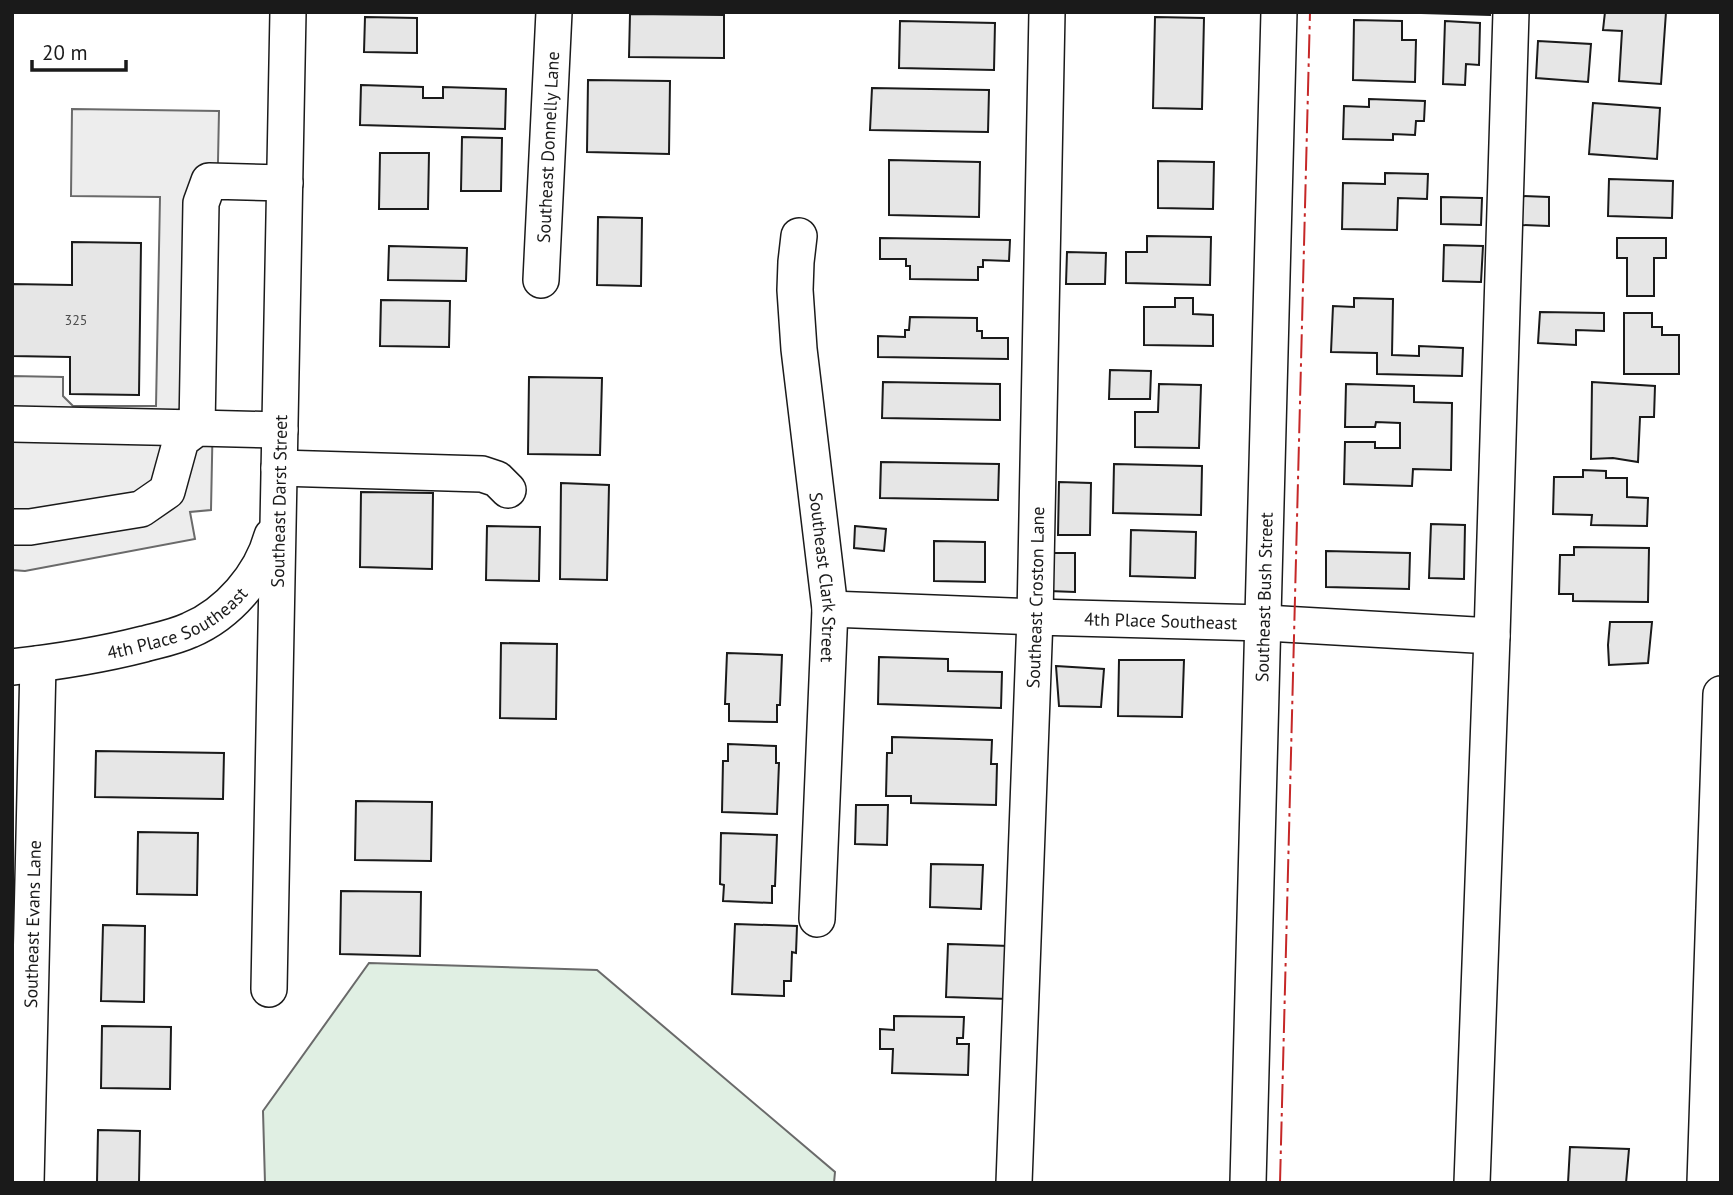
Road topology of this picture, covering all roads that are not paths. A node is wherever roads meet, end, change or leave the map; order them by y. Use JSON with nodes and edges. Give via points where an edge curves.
{"nodes":[{"id":1,"x":288,"y":12,"type":"edge"},
{"id":2,"x":554,"y":12,"type":"edge"},
{"id":3,"x":1047,"y":12,"type":"edge"},
{"id":4,"x":1279,"y":12,"type":"edge"},
{"id":5,"x":1511,"y":12,"type":"edge"},
{"id":6,"x":285,"y":183,"type":"junction"},
{"id":7,"x":799,"y":236,"type":"dead end"},
{"id":8,"x":541,"y":280,"type":"dead end"},
{"id":9,"x":12,"y":424,"type":"edge"},
{"id":10,"x":197,"y":428,"type":"junction"},
{"id":11,"x":280,"y":430,"type":"junction"},
{"id":12,"x":278,"y":485,"type":"junction"},
{"id":13,"x":508,"y":490,"type":"dead end"},
{"id":14,"x":12,"y":527,"type":"edge"},
{"id":15,"x":830,"y":609,"type":"junction"},
{"id":16,"x":1035,"y":617,"type":"junction"},
{"id":17,"x":1264,"y":623,"type":"junction"},
{"id":18,"x":1492,"y":636,"type":"junction"},
{"id":19,"x":25,"y":666,"type":"edge"},
{"id":20,"x":1721,"y":694,"type":"edge"},
{"id":21,"x":1719,"y":789,"type":"edge"},
{"id":22,"x":817,"y":919,"type":"dead end"},
{"id":23,"x":269,"y":989,"type":"dead end"},
{"id":24,"x":26,"y":1183,"type":"edge"},
{"id":25,"x":1014,"y":1183,"type":"edge"},
{"id":26,"x":1248,"y":1183,"type":"edge"},
{"id":27,"x":1472,"y":1183,"type":"edge"},
{"id":28,"x":1705,"y":1183,"type":"edge"}],
"edges":[{"from":1,"to":6,"type":"street","name":"Southeast Darst Street"},
{"from":2,"to":8,"type":"street","name":"Southeast Donnelly Lane"},
{"from":3,"to":16,"type":"street","name":"Southeast Croston Lane"},
{"from":4,"to":17,"type":"street","name":"Southeast Bush Street"},
{"from":5,"to":18,"type":"street"},
{"from":6,"to":10,"type":"street","via":[[209,181],[201,203]]},
{"from":6,"to":11,"type":"street","name":"Southeast Darst Street"},
{"from":7,"to":15,"type":"street","name":"Southeast Clark Street","via":[[795,290],[799,349]]},
{"from":9,"to":10,"type":"street"},
{"from":10,"to":11,"type":"street"},
{"from":10,"to":14,"type":"street","via":[[180,440],[167,491],[141,509]]},
{"from":11,"to":12,"type":"street","name":"Southeast Darst Street"},
{"from":12,"to":13,"type":"street","via":[[482,474],[497,479]]},
{"from":12,"to":19,"type":"street","name":"4th Place Southeast","via":[[274,526],[261,565],[235,598],[206,622],[176,636]]},
{"from":12,"to":23,"type":"street","name":"Southeast Darst Street"},
{"from":15,"to":16,"type":"street","name":"4th Place Southeast"},
{"from":15,"to":22,"type":"street","name":"Southeast Clark Street"},
{"from":16,"to":17,"type":"street","name":"4th Place Southeast"},
{"from":16,"to":25,"type":"street","name":"Southeast Croston Lane"},
{"from":17,"to":18,"type":"street","name":"4th Place Southeast"},
{"from":17,"to":26,"type":"street","name":"Southeast Bush Street"},
{"from":18,"to":27,"type":"street"},
{"from":19,"to":24,"type":"street","name":"Southeast Evans Lane"},
{"from":20,"to":21,"type":"street"},
{"from":21,"to":28,"type":"street"}]}
